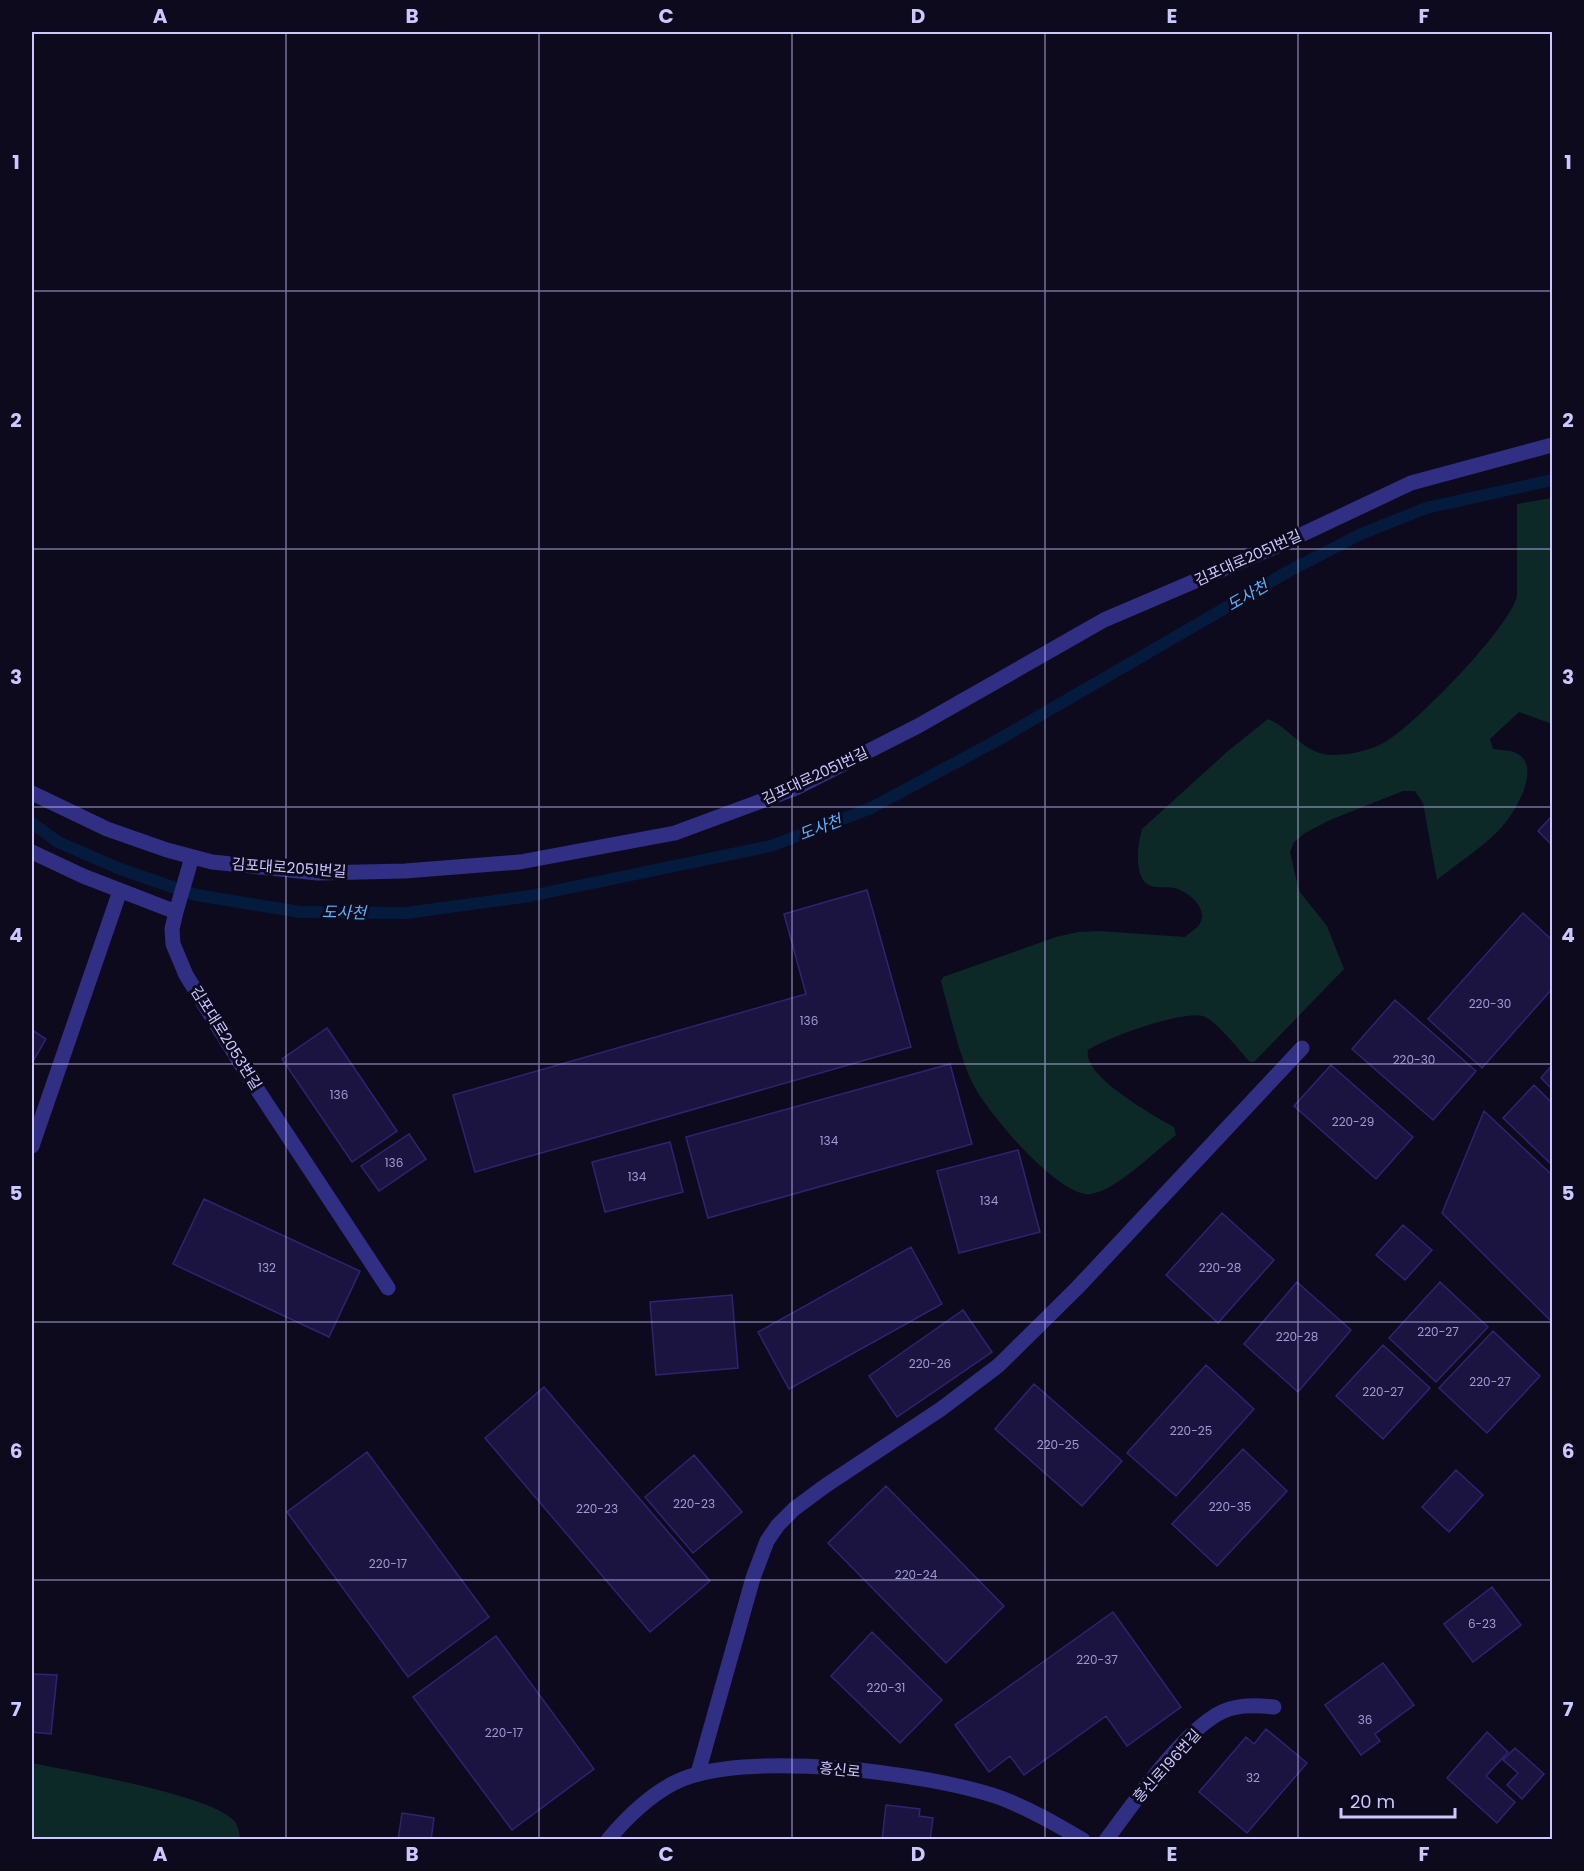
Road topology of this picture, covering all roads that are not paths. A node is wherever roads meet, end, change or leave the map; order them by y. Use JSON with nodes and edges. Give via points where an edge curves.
{"nodes":[{"id":1,"x":1552,"y":445,"type":"edge"},
{"id":2,"x":32,"y":793,"type":"edge"},
{"id":3,"x":32,"y":852,"type":"edge"},
{"id":4,"x":190,"y":863,"type":"junction"},
{"id":5,"x":120,"y":891,"type":"junction"},
{"id":6,"x":178,"y":905,"type":"junction"},
{"id":7,"x":1302,"y":1048,"type":"dead end"},
{"id":8,"x":32,"y":1146,"type":"edge"},
{"id":9,"x":388,"y":1288,"type":"dead end"},
{"id":10,"x":1274,"y":1707,"type":"dead end"},
{"id":11,"x":698,"y":1773,"type":"junction"},
{"id":12,"x":608,"y":1839,"type":"edge"},
{"id":13,"x":1083,"y":1839,"type":"edge"},
{"id":14,"x":1106,"y":1839,"type":"edge"}],
"edges":[{"from":1,"to":4,"type":"lane","name":"김포대로2051번길","via":[[1411,483],[1284,543],[1104,620],[918,726],[796,788],[675,833],[520,862],[405,871],[318,873]]},
{"from":2,"to":4,"type":"lane","name":"김포대로2051번길"},
{"from":3,"to":5,"type":"lane"},
{"from":4,"to":6,"type":"lane","name":"김포대로2053번길"},
{"from":5,"to":6,"type":"lane"},
{"from":5,"to":8,"type":"lane"},
{"from":6,"to":9,"type":"lane","name":"김포대로2053번길","via":[[173,944],[186,975]]},
{"from":7,"to":11,"type":"lane","via":[[1078,1287],[999,1365],[941,1409],[825,1486],[778,1525],[767,1540],[753,1578]]},
{"from":10,"to":14,"type":"lane","name":"흥신로196번길","via":[[1251,1704],[1217,1715],[1184,1744]]},
{"from":11,"to":12,"type":"lane","name":"흥신로","via":[[673,1783],[650,1799]]},
{"from":11,"to":13,"type":"lane","name":"흥신로","via":[[769,1765],[939,1782],[1033,1811]]}]}
